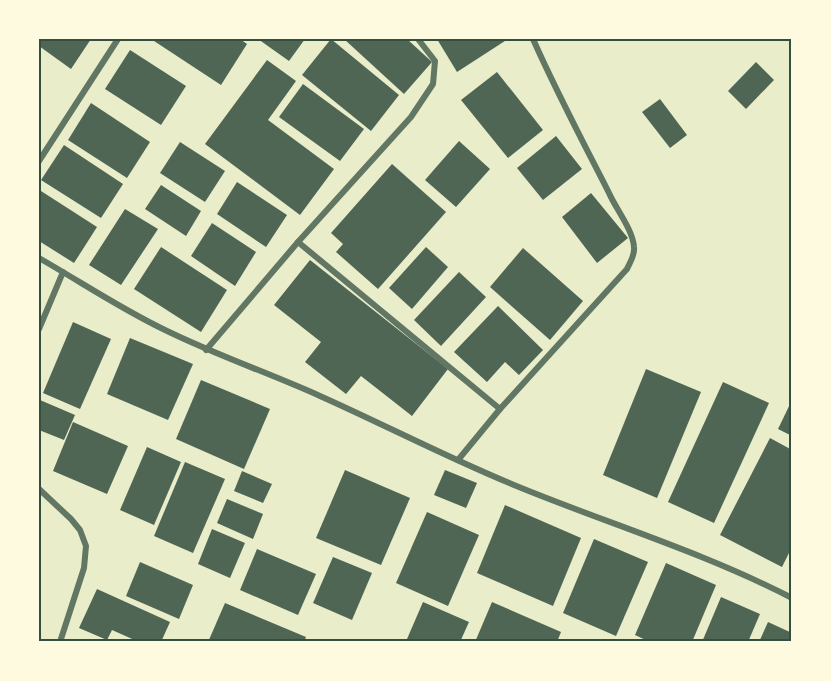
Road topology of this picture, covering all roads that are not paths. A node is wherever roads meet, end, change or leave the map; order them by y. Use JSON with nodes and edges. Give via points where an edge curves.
{"nodes":[{"id":1,"x":118,"y":39,"type":"edge"},
{"id":2,"x":418,"y":39,"type":"edge"},
{"id":3,"x":533,"y":39,"type":"edge"},
{"id":4,"x":39,"y":161,"type":"edge"},
{"id":5,"x":298,"y":242,"type":"junction"},
{"id":6,"x":39,"y":258,"type":"edge"},
{"id":7,"x":63,"y":272,"type":"junction"},
{"id":8,"x":39,"y":329,"type":"edge"},
{"id":9,"x":206,"y":350,"type":"junction"},
{"id":10,"x":500,"y":409,"type":"junction"},
{"id":11,"x":458,"y":460,"type":"junction"},
{"id":12,"x":39,"y":489,"type":"edge"},
{"id":13,"x":792,"y":597,"type":"edge"},
{"id":14,"x":60,"y":642,"type":"edge"}],
"edges":[{"from":1,"to":4,"type":"street"},
{"from":2,"to":5,"type":"street","via":[[435,61],[433,84],[411,117]]},
{"from":3,"to":10,"type":"street","via":[[634,247],[627,269]]},
{"from":5,"to":9,"type":"street"},
{"from":5,"to":10,"type":"street"},
{"from":6,"to":7,"type":"street"},
{"from":7,"to":8,"type":"street"},
{"from":7,"to":9,"type":"street"},
{"from":9,"to":11,"type":"street","via":[[272,375]]},
{"from":10,"to":11,"type":"street"},
{"from":11,"to":13,"type":"street"},
{"from":12,"to":14,"type":"street","via":[[71,519],[86,546],[84,568]]}]}
